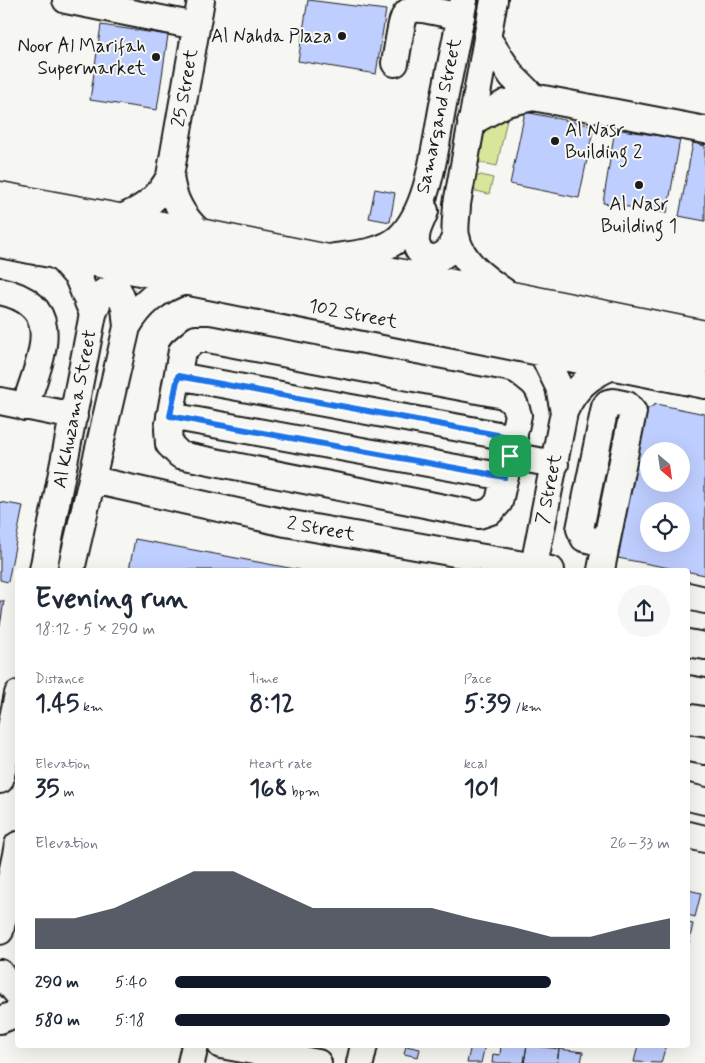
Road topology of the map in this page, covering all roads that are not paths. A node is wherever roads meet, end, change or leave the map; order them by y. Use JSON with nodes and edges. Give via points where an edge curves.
{"nodes":[{"id":1,"x":66,"y":0,"type":"edge"},
{"id":2,"x":201,"y":0,"type":"edge"},
{"id":3,"x":494,"y":0,"type":"edge"},
{"id":4,"x":462,"y":8,"type":"edge"},
{"id":5,"x":196,"y":26,"type":"junction"},
{"id":6,"x":487,"y":38,"type":"junction"},
{"id":7,"x":395,"y":63,"type":"dead end"},
{"id":8,"x":533,"y":96,"type":"junction"},
{"id":9,"x":471,"y":122,"type":"junction"},
{"id":10,"x":705,"y":130,"type":"edge"},
{"id":11,"x":170,"y":176,"type":"junction"},
{"id":12,"x":427,"y":186,"type":"junction"},
{"id":13,"x":0,"y":196,"type":"edge"},
{"id":14,"x":121,"y":218,"type":"junction"},
{"id":15,"x":0,"y":219,"type":"edge"},
{"id":16,"x":0,"y":223,"type":"edge"},
{"id":17,"x":200,"y":233,"type":"junction"},
{"id":18,"x":456,"y":236,"type":"junction"},
{"id":19,"x":0,"y":244,"type":"edge"},
{"id":20,"x":60,"y":256,"type":"junction"},
{"id":21,"x":325,"y":258,"type":"junction"},
{"id":22,"x":184,"y":281,"type":"junction"},
{"id":23,"x":0,"y":291,"type":"edge"},
{"id":24,"x":512,"y":297,"type":"junction"},
{"id":25,"x":93,"y":314,"type":"junction"},
{"id":26,"x":127,"y":327,"type":"junction"},
{"id":27,"x":705,"y":335,"type":"edge"},
{"id":28,"x":542,"y":352,"type":"junction"},
{"id":29,"x":705,"y":358,"type":"edge"},
{"id":30,"x":613,"y":366,"type":"junction"},
{"id":31,"x":178,"y":376,"type":"junction"},
{"id":32,"x":705,"y":385,"type":"edge"},
{"id":33,"x":0,"y":401,"type":"edge"},
{"id":34,"x":25,"y":407,"type":"junction"},
{"id":35,"x":564,"y":412,"type":"junction"},
{"id":36,"x":74,"y":416,"type":"junction"},
{"id":37,"x":170,"y":416,"type":"junction"},
{"id":38,"x":510,"y":457,"type":"junction"},
{"id":39,"x":555,"y":464,"type":"junction"},
{"id":40,"x":93,"y":480,"type":"junction"},
{"id":41,"x":606,"y":544,"type":"dead end"},
{"id":42,"x":459,"y":562,"type":"edge"},
{"id":43,"x":51,"y":566,"type":"edge"},
{"id":44,"x":71,"y":568,"type":"edge"},
{"id":45,"x":542,"y":568,"type":"edge"},
{"id":46,"x":600,"y":568,"type":"edge"},
{"id":47,"x":690,"y":596,"type":"edge"},
{"id":48,"x":705,"y":600,"type":"edge"},
{"id":49,"x":690,"y":643,"type":"edge"},
{"id":50,"x":705,"y":646,"type":"edge"},
{"id":51,"x":690,"y":689,"type":"edge"},
{"id":52,"x":705,"y":692,"type":"edge"},
{"id":53,"x":11,"y":704,"type":"edge"},
{"id":54,"x":690,"y":748,"type":"edge"},
{"id":55,"x":705,"y":751,"type":"edge"},
{"id":56,"x":0,"y":780,"type":"edge"},
{"id":57,"x":690,"y":797,"type":"edge"},
{"id":58,"x":705,"y":801,"type":"edge"},
{"id":59,"x":690,"y":835,"type":"edge"},
{"id":60,"x":705,"y":839,"type":"edge"},
{"id":61,"x":15,"y":860,"type":"edge"},
{"id":62,"x":0,"y":932,"type":"edge"},
{"id":63,"x":0,"y":973,"type":"edge"},
{"id":64,"x":15,"y":990,"type":"edge"},
{"id":65,"x":15,"y":1014,"type":"edge"},
{"id":66,"x":0,"y":1020,"type":"edge"},
{"id":67,"x":194,"y":1048,"type":"edge"},
{"id":68,"x":237,"y":1048,"type":"edge"},
{"id":69,"x":363,"y":1048,"type":"edge"},
{"id":70,"x":191,"y":1063,"type":"edge"},
{"id":71,"x":318,"y":1063,"type":"edge"},
{"id":72,"x":360,"y":1063,"type":"edge"}],
"edges":[{"from":1,"to":5,"type":"street"},
{"from":2,"to":5,"type":"street","name":"25 Street"},
{"from":3,"to":6,"type":"street","name":"Samarqand Street"},
{"from":4,"to":7,"type":"street","via":[[416,7],[408,10],[403,17]]},
{"from":4,"to":12,"type":"street","name":"Samarqand Street"},
{"from":5,"to":11,"type":"street","name":"25 Street"},
{"from":6,"to":8,"type":"street","via":[[512,76]]},
{"from":6,"to":9,"type":"street","name":"Samarqand Street"},
{"from":8,"to":9,"type":"street","via":[[506,103]]},
{"from":8,"to":10,"type":"street"},
{"from":9,"to":18,"type":"street","name":"Samarqand Street"},
{"from":11,"to":14,"type":"street","name":"25 Street","via":[[151,202]]},
{"from":11,"to":17,"type":"street","name":"25 Street","via":[[182,213]]},
{"from":12,"to":18,"type":"street","via":[[427,204],[416,233],[417,247],[426,257],[440,257]]},
{"from":12,"to":21,"type":"street","name":"Samarqand Street","via":[[413,218],[399,238],[378,249]]},
{"from":13,"to":14,"type":"main road"},
{"from":14,"to":17,"type":"main road"},
{"from":15,"to":29,"type":"main road","name":"102 Street"},
{"from":16,"to":20,"type":"main road"},
{"from":17,"to":21,"type":"main road"},
{"from":18,"to":24,"type":"street","via":[[476,269]]},
{"from":19,"to":20,"type":"street","name":"102 Street"},
{"from":20,"to":22,"type":"street","name":"102 Street"},
{"from":20,"to":25,"type":"street","name":"Al Khuzama Street","via":[[81,283]]},
{"from":21,"to":24,"type":"main road"},
{"from":22,"to":26,"type":"street","name":"Al Khuzama Street","via":[[144,302]]},
{"from":22,"to":28,"type":"street","name":"102 Street"},
{"from":23,"to":34,"type":"street","via":[[29,302],[36,308],[44,326],[43,346]]},
{"from":24,"to":27,"type":"main road"},
{"from":25,"to":26,"type":"street","via":[[101,294],[119,292],[125,307]]},
{"from":25,"to":36,"type":"street","name":"Al Khuzama Street"},
{"from":26,"to":40,"type":"street","name":"Al Khuzama Street"},
{"from":28,"to":30,"type":"street","name":"102 Street"},
{"from":28,"to":35,"type":"street","name":"7 Street","via":[[559,387]]},
{"from":30,"to":32,"type":"street","name":"102 Street"},
{"from":30,"to":35,"type":"street","name":"7 Street","via":[[588,378]]},
{"from":31,"to":37,"type":"street"},
{"from":31,"to":38,"type":"street"},
{"from":31,"to":38,"type":"street","via":[[182,351],[190,342],[202,339],[504,395],[517,409],[518,422]]},
{"from":33,"to":34,"type":"street"},
{"from":34,"to":36,"type":"street"},
{"from":35,"to":39,"type":"street","name":"7 Street"},
{"from":36,"to":43,"type":"street","name":"Al Khuzama Street"},
{"from":37,"to":38,"type":"street"},
{"from":37,"to":38,"type":"street","via":[[167,436],[173,451],[180,456],[473,514],[486,514],[496,507]]},
{"from":38,"to":39,"type":"street"},
{"from":39,"to":45,"type":"street","name":"7 Street"},
{"from":40,"to":42,"type":"street","name":"2 Street"},
{"from":40,"to":44,"type":"street","name":"Al Khuzama Street"},
{"from":41,"to":46,"type":"street"},
{"from":42,"to":45,"type":"street","name":"2 Street"},
{"from":47,"to":48,"type":"street"},
{"from":49,"to":50,"type":"street"},
{"from":51,"to":52,"type":"street"},
{"from":53,"to":56,"type":"street"},
{"from":54,"to":55,"type":"street"},
{"from":57,"to":58,"type":"street"},
{"from":59,"to":60,"type":"street"},
{"from":61,"to":62,"type":"street"},
{"from":63,"to":64,"type":"street"},
{"from":65,"to":66,"type":"street"},
{"from":67,"to":70,"type":"street"},
{"from":68,"to":71,"type":"street"},
{"from":69,"to":72,"type":"street"}]}
